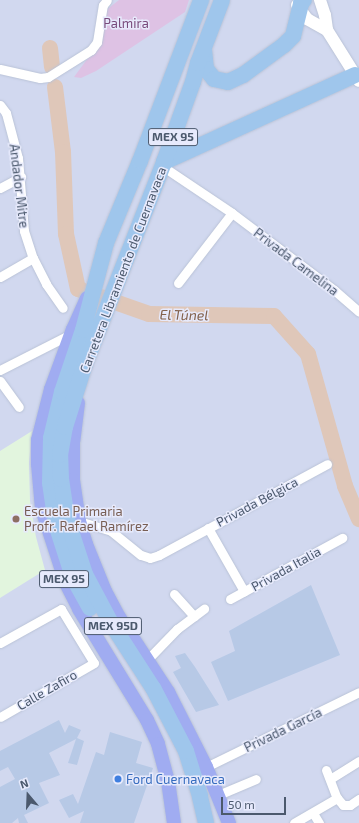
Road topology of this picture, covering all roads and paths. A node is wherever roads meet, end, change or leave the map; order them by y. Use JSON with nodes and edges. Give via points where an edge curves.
{"nodes":[{"id":1,"x":107,"y":0,"type":"edge"},
{"id":2,"x":201,"y":0,"type":"edge"},
{"id":3,"x":222,"y":0,"type":"edge"},
{"id":4,"x":320,"y":0,"type":"edge"},
{"id":5,"x":300,"y":4,"type":"edge"},
{"id":6,"x":327,"y":30,"type":"junction"},
{"id":7,"x":204,"y":48,"type":"junction"},
{"id":8,"x":0,"y":69,"type":"edge"},
{"id":9,"x":357,"y":78,"type":"edge"},
{"id":10,"x":0,"y":105,"type":"edge"},
{"id":11,"x":163,"y":164,"type":"junction"},
{"id":12,"x":21,"y":177,"type":"junction"},
{"id":13,"x":0,"y":188,"type":"edge"},
{"id":14,"x":232,"y":213,"type":"junction"},
{"id":15,"x":34,"y":258,"type":"junction"},
{"id":16,"x":0,"y":277,"type":"edge"},
{"id":17,"x":96,"y":278,"type":"joint"},
{"id":18,"x":178,"y":283,"type":"dead end"},
{"id":19,"x":63,"y":308,"type":"dead end"},
{"id":20,"x":359,"y":312,"type":"edge"},
{"id":21,"x":75,"y":331,"type":"junction"},
{"id":22,"x":85,"y":364,"type":"junction"},
{"id":23,"x":0,"y":370,"type":"edge"},
{"id":24,"x":0,"y":381,"type":"edge"},
{"id":25,"x":19,"y":406,"type":"dead end"},
{"id":26,"x":327,"y":464,"type":"dead end"},
{"id":27,"x":79,"y":521,"type":"junction"},
{"id":28,"x":208,"y":528,"type":"junction"},
{"id":29,"x":342,"y":538,"type":"dead end"},
{"id":30,"x":244,"y":591,"type":"junction"},
{"id":31,"x":174,"y":594,"type":"dead end"},
{"id":32,"x":230,"y":599,"type":"dead end"},
{"id":33,"x":204,"y":609,"type":"dead end"},
{"id":34,"x":194,"y":616,"type":"junction"},
{"id":35,"x":0,"y":644,"type":"edge"},
{"id":36,"x":146,"y":661,"type":"junction"},
{"id":37,"x":359,"y":692,"type":"edge"},
{"id":38,"x":0,"y":717,"type":"edge"},
{"id":39,"x":169,"y":727,"type":"junction"},
{"id":40,"x":359,"y":761,"type":"edge"},
{"id":41,"x":206,"y":768,"type":"junction"},
{"id":42,"x":256,"y":779,"type":"dead end"},
{"id":43,"x":218,"y":795,"type":"junction"},
{"id":44,"x":359,"y":799,"type":"edge"},
{"id":45,"x":340,"y":801,"type":"junction"},
{"id":46,"x":313,"y":813,"type":"junction"},
{"id":47,"x":175,"y":823,"type":"edge"},
{"id":48,"x":194,"y":823,"type":"edge"},
{"id":49,"x":206,"y":823,"type":"edge"},
{"id":50,"x":230,"y":823,"type":"edge"},
{"id":51,"x":294,"y":823,"type":"edge"},
{"id":52,"x":319,"y":823,"type":"edge"}],
"edges":[{"from":1,"to":8,"type":"street","via":[[103,5],[97,42],[91,50],[48,77],[40,78]]},
{"from":2,"to":17,"type":"highway","name":"Carretera Libramiento de Cuernavaca","number":"MEX 95","via":[[106,243]]},
{"from":3,"to":7,"type":"highway","name":"Carretera Libramiento de Cuernavaca","number":"MEX 95"},
{"from":4,"to":6,"type":"main road"},
{"from":5,"to":6,"type":"main road","via":[[307,19]]},
{"from":5,"to":7,"type":"highway","via":[[293,36],[284,46],[243,75],[228,82],[214,79],[206,69]]},
{"from":6,"to":9,"type":"main road"},
{"from":7,"to":11,"type":"highway","name":"Carretera Libramiento de Cuernavaca","number":"MEX 95"},
{"from":9,"to":11,"type":"highway"},
{"from":10,"to":12,"type":"street","name":"Andador Mitre","via":[[6,113]]},
{"from":11,"to":14,"type":"street","name":"Privada Camelina"},
{"from":11,"to":22,"type":"highway","name":"Carretera Libramiento de Cuernavaca","number":"MEX 95"},
{"from":12,"to":13,"type":"street"},
{"from":12,"to":15,"type":"street","name":"Andador Mitre","via":[[24,231]]},
{"from":14,"to":18,"type":"street"},
{"from":14,"to":20,"type":"street","name":"Privada Camelina"},
{"from":15,"to":16,"type":"street"},
{"from":15,"to":19,"type":"street","name":"Andador Mitre","via":[[46,284]]},
{"from":17,"to":21,"type":"highway","number":"MEX 95D"},
{"from":21,"to":23,"type":"street"},
{"from":21,"to":39,"type":"highway","number":"MEX 95D","via":[[51,438],[53,506],[62,545],[73,576],[87,603],[148,699]]},
{"from":21,"to":47,"type":"main road","name":"Carretera Libramiento de Cuernavaca","number":"MEX 95","via":[[51,389],[38,440],[42,509],[66,583],[79,609],[147,720],[158,744],[165,765]]},
{"from":22,"to":27,"type":"main road","name":"Carretera Libramiento de Cuernavaca","number":"MEX 95","via":[[73,440],[73,480]]},
{"from":22,"to":39,"type":"highway","number":"MEX 95D","via":[[61,444],[61,479],[68,519],[85,574],[96,598],[153,688]]},
{"from":24,"to":25,"type":"street"},
{"from":26,"to":28,"type":"street","name":"Privada Bélgica"},
{"from":27,"to":28,"type":"street","via":[[111,531],[141,555],[150,558]]},
{"from":27,"to":36,"type":"main road","name":"Carretera Libramiento de Cuernavaca","number":"MEX 95","via":[[105,591]]},
{"from":28,"to":30,"type":"street","name":"Privada Bélgica"},
{"from":29,"to":30,"type":"street","name":"Privada Italia"},
{"from":30,"to":32,"type":"street","name":"Privada Italia"},
{"from":31,"to":34,"type":"street"},
{"from":33,"to":34,"type":"street"},
{"from":34,"to":36,"type":"street","via":[[167,638]]},
{"from":35,"to":38,"type":"street","name":"Calle Zafiro","via":[[60,609],[94,662]]},
{"from":36,"to":41,"type":"main road","name":"Carretera Libramiento de Cuernavaca","number":"MEX 95","via":[[168,692]]},
{"from":37,"to":41,"type":"street","name":"Privada García"},
{"from":39,"to":48,"type":"highway","number":"MEX 95D","via":[[189,793]]},
{"from":39,"to":49,"type":"highway","number":"MEX 95D","via":[[186,751]]},
{"from":40,"to":45,"type":"street","via":[[328,774]]},
{"from":41,"to":43,"type":"main road","name":"Carretera Libramiento de Cuernavaca","number":"MEX 95"},
{"from":42,"to":43,"type":"street"},
{"from":43,"to":50,"type":"main road","name":"Carretera Libramiento de Cuernavaca","number":"MEX 95"},
{"from":44,"to":45,"type":"street","via":[[350,805]]},
{"from":45,"to":46,"type":"street"},
{"from":46,"to":51,"type":"street"},
{"from":46,"to":52,"type":"street"}]}
